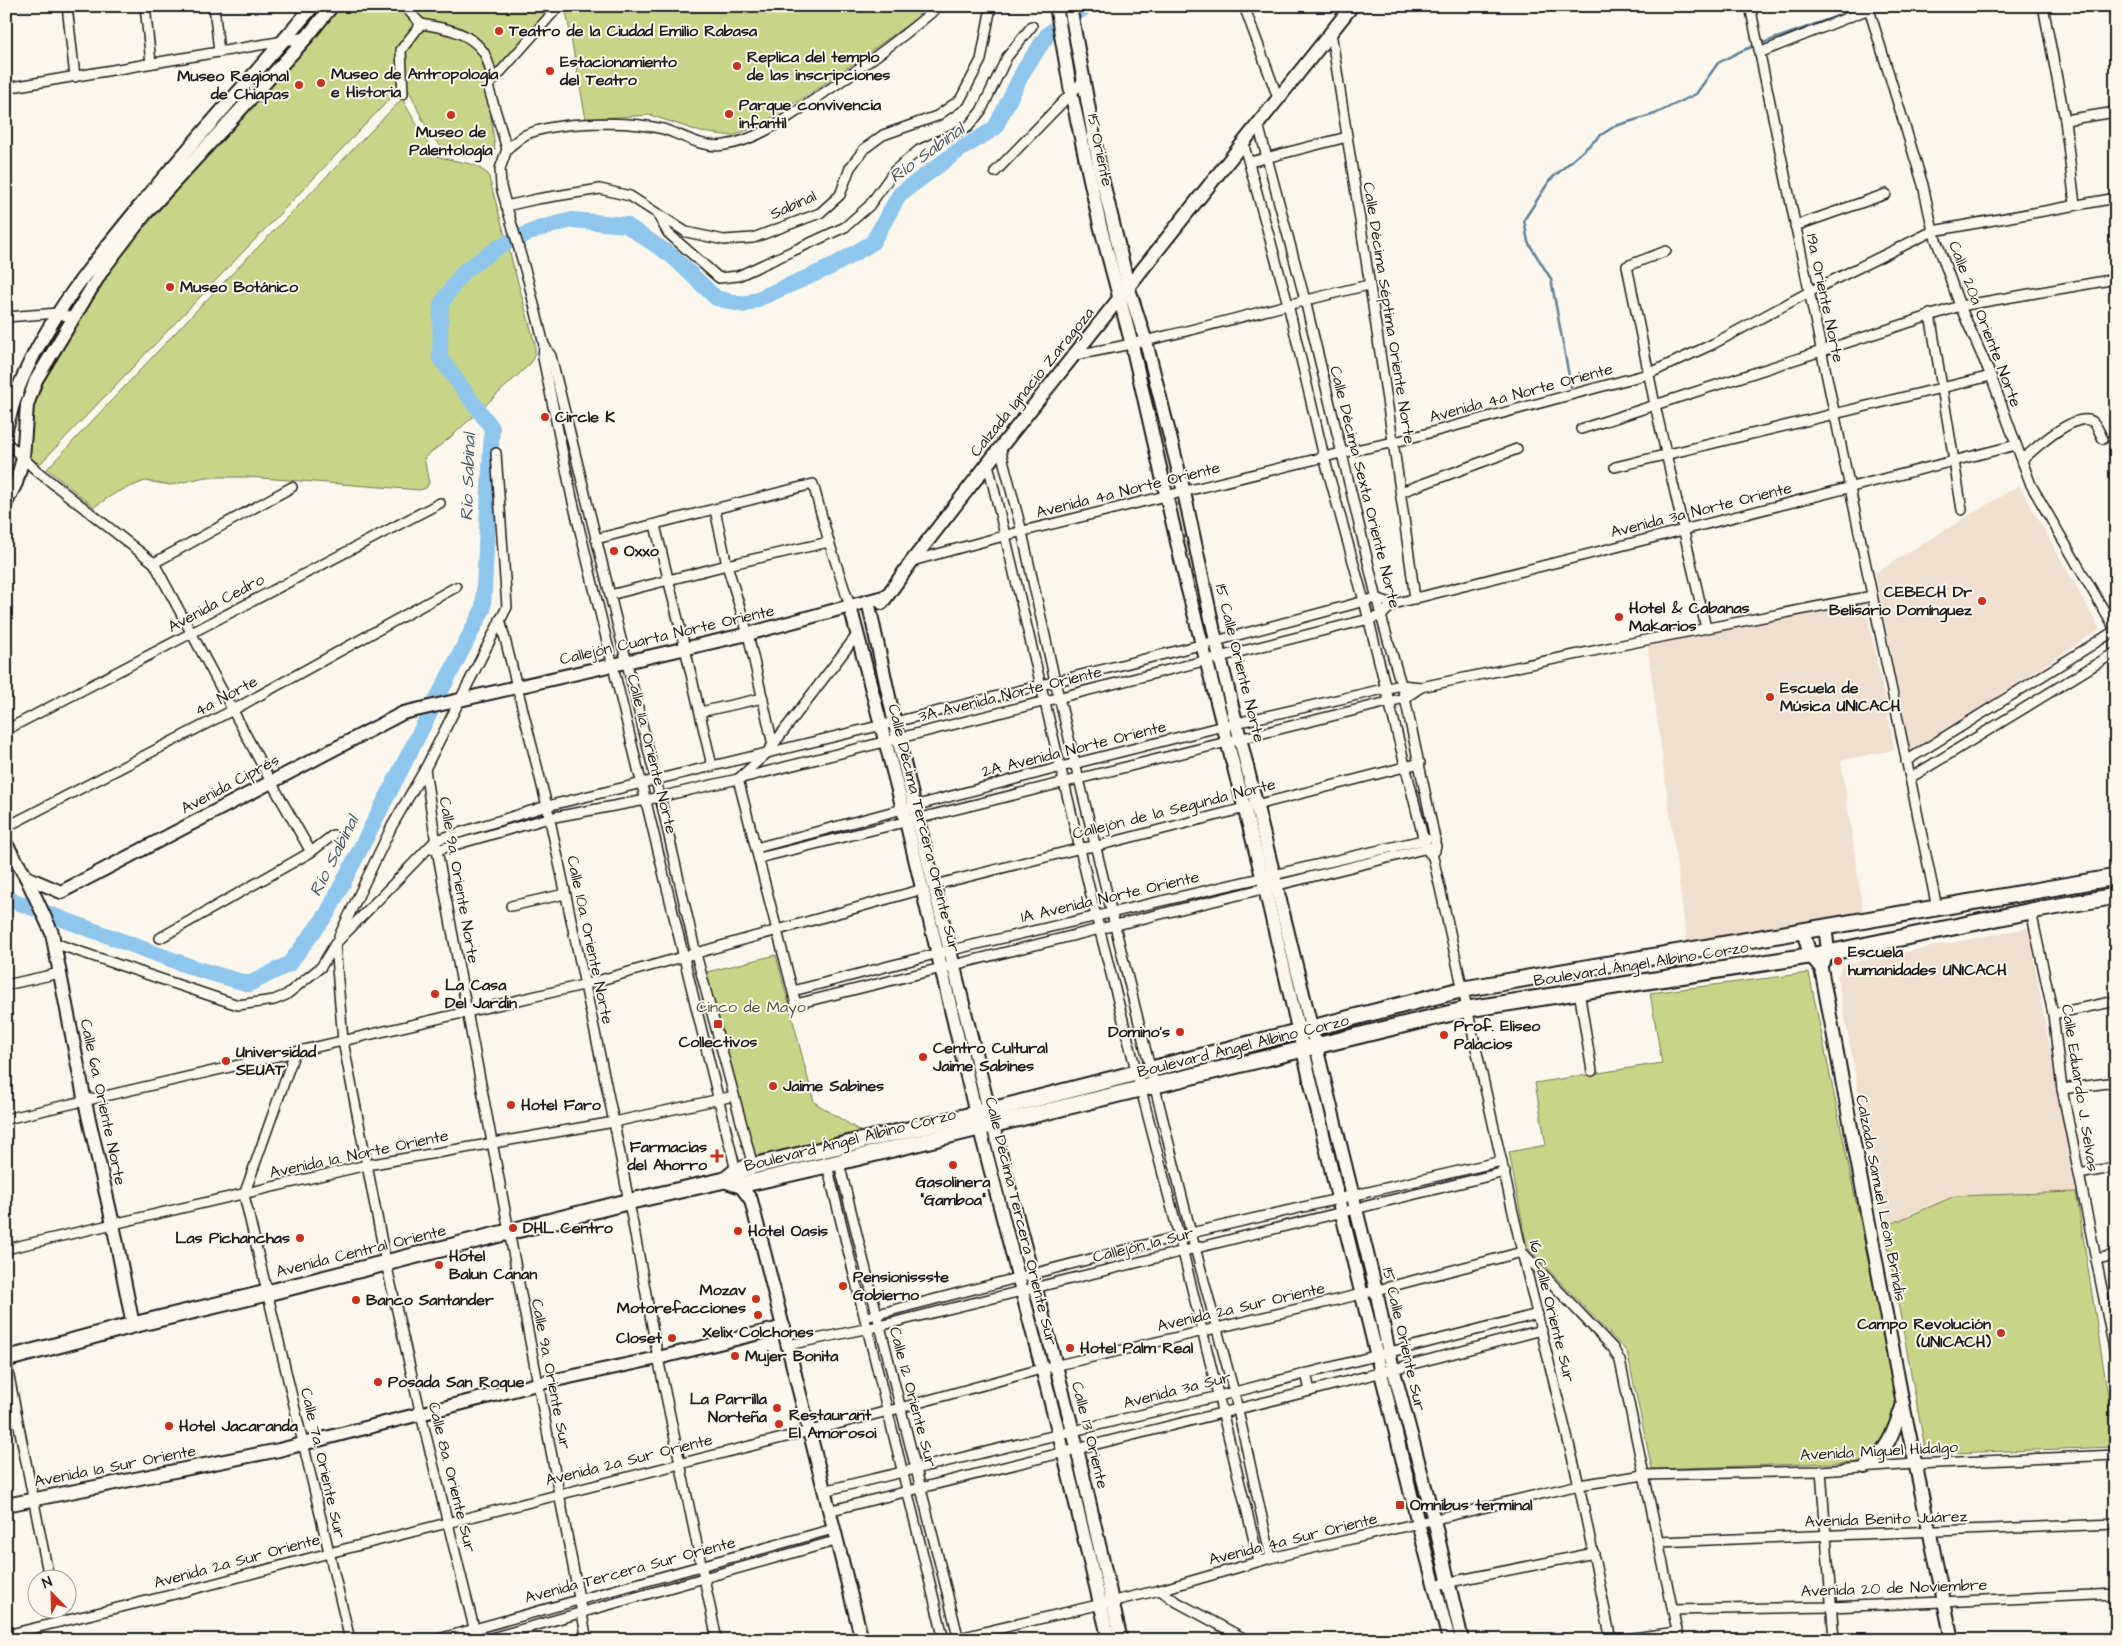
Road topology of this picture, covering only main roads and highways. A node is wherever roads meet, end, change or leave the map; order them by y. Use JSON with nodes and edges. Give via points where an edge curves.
{"nodes":[{"id":1,"x":2116,"y":876,"type":"edge"},
{"id":2,"x":2116,"y":896,"type":"edge"},
{"id":3,"x":985,"y":1119,"type":"junction"},
{"id":4,"x":754,"y":1174,"type":"junction"},
{"id":5,"x":734,"y":1179,"type":"joint"},
{"id":6,"x":6,"y":1360,"type":"edge"}],
"edges":[{"from":1,"to":3,"type":"main road","name":"Boulevard Ángel Albino Corzo","via":[[1464,989],[1145,1071]]},
{"from":2,"to":3,"type":"main road","name":"Boulevard Ángel Albino Corzo","via":[[1828,953],[1468,1008],[1149,1087]]},
{"from":3,"to":4,"type":"main road","name":"Boulevard Ángel Albino Corzo"},
{"from":3,"to":4,"type":"main road","name":"Boulevard Ángel Albino Corzo","via":[[833,1164]]},
{"from":4,"to":5,"type":"main road","name":"Boulevard Ángel Albino Corzo"},
{"from":5,"to":6,"type":"main road","name":"Avenida Central Oriente","via":[[628,1202],[133,1325]]}]}
